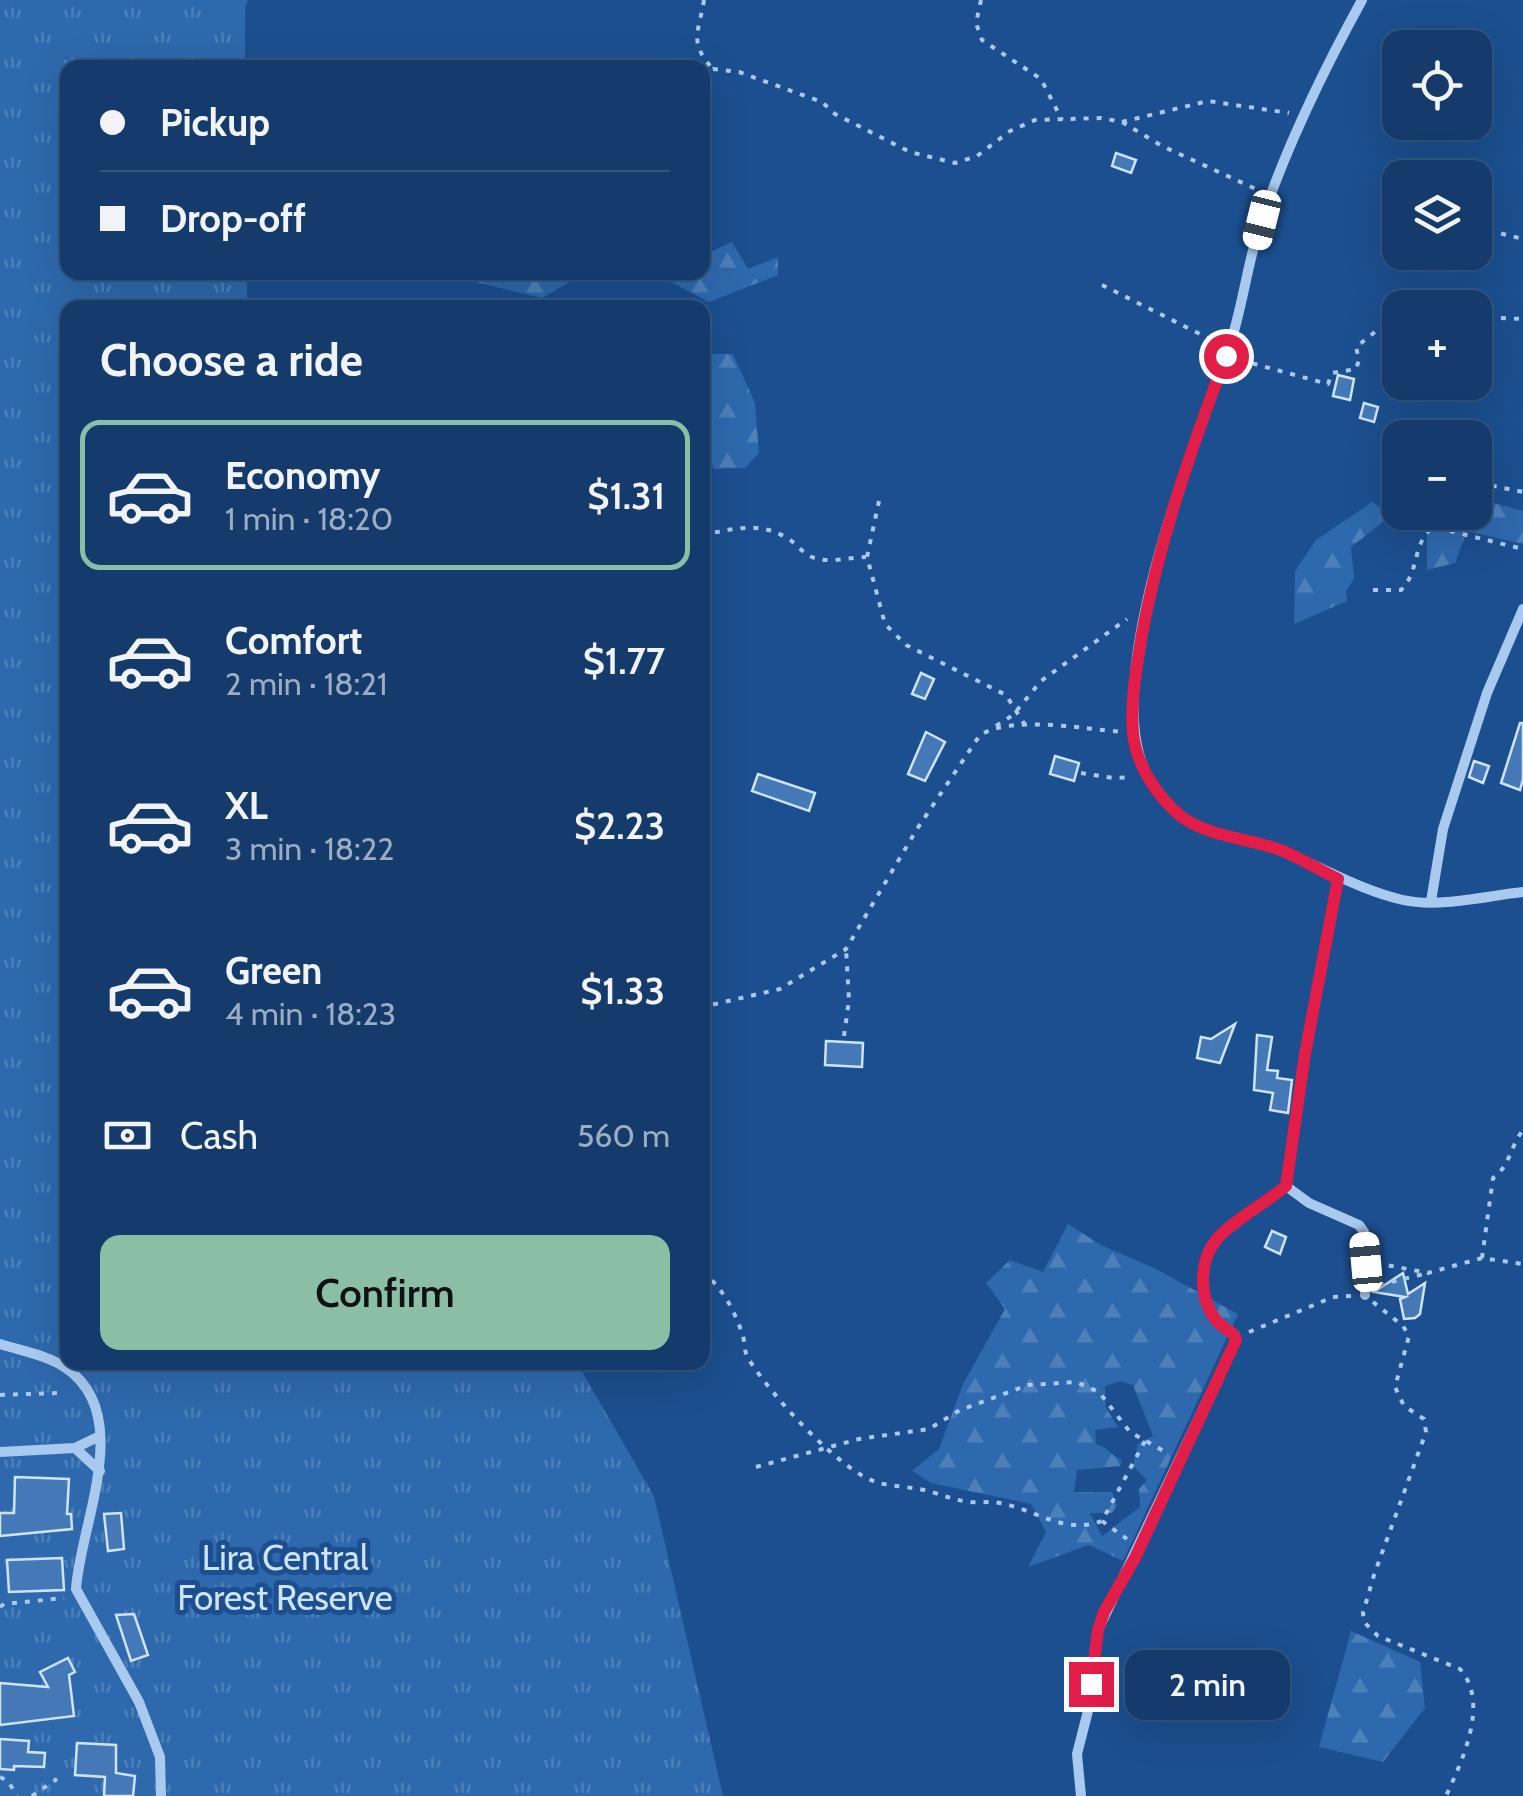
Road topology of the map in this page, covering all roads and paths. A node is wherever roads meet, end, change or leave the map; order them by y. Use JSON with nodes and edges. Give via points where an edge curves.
{"nodes":[{"id":1,"x":704,"y":0,"type":"edge"},
{"id":2,"x":982,"y":0,"type":"edge"},
{"id":3,"x":1362,"y":0,"type":"edge"},
{"id":4,"x":704,"y":60,"type":"edge"},
{"id":5,"x":710,"y":67,"type":"edge"},
{"id":6,"x":713,"y":70,"type":"junction"},
{"id":7,"x":710,"y":72,"type":"edge"},
{"id":8,"x":1304,"y":116,"type":"junction"},
{"id":9,"x":1062,"y":120,"type":"junction"},
{"id":10,"x":1122,"y":122,"type":"junction"},
{"id":11,"x":1271,"y":196,"type":"junction"},
{"id":12,"x":1492,"y":234,"type":"edge"},
{"id":13,"x":1523,"y":239,"type":"edge"},
{"id":14,"x":1102,"y":285,"type":"dead end"},
{"id":15,"x":1492,"y":318,"type":"edge"},
{"id":16,"x":1523,"y":319,"type":"edge"},
{"id":17,"x":1382,"y":331,"type":"edge"},
{"id":18,"x":1227,"y":352,"type":"junction"},
{"id":19,"x":1492,"y":486,"type":"edge"},
{"id":20,"x":1523,"y":492,"type":"edge"},
{"id":21,"x":879,"y":501,"type":"dead end"},
{"id":22,"x":710,"y":533,"type":"edge"},
{"id":23,"x":1523,"y":549,"type":"edge"},
{"id":24,"x":866,"y":556,"type":"junction"},
{"id":25,"x":1373,"y":590,"type":"dead end"},
{"id":26,"x":1148,"y":606,"type":"junction"},
{"id":27,"x":1523,"y":609,"type":"edge"},
{"id":28,"x":1016,"y":712,"type":"junction"},
{"id":29,"x":1025,"y":725,"type":"junction"},
{"id":30,"x":994,"y":726,"type":"junction"},
{"id":31,"x":1133,"y":732,"type":"junction"},
{"id":32,"x":1081,"y":773,"type":"dead end"},
{"id":33,"x":1147,"y":776,"type":"junction"},
{"id":34,"x":1338,"y":879,"type":"junction"},
{"id":35,"x":1523,"y":892,"type":"edge"},
{"id":36,"x":1431,"y":901,"type":"junction"},
{"id":37,"x":846,"y":949,"type":"junction"},
{"id":38,"x":710,"y":1006,"type":"edge"},
{"id":39,"x":844,"y":1036,"type":"dead end"},
{"id":40,"x":1523,"y":1130,"type":"edge"},
{"id":41,"x":1286,"y":1186,"type":"junction"},
{"id":42,"x":1482,"y":1258,"type":"junction"},
{"id":43,"x":1366,"y":1262,"type":"junction"},
{"id":44,"x":1523,"y":1264,"type":"edge"},
{"id":45,"x":1428,"y":1273,"type":"junction"},
{"id":46,"x":710,"y":1278,"type":"edge"},
{"id":47,"x":1365,"y":1295,"type":"junction"},
{"id":48,"x":1236,"y":1338,"type":"junction"},
{"id":49,"x":0,"y":1344,"type":"edge"},
{"id":50,"x":60,"y":1365,"type":"edge"},
{"id":51,"x":67,"y":1370,"type":"edge"},
{"id":52,"x":57,"y":1393,"type":"dead end"},
{"id":53,"x":0,"y":1396,"type":"edge"},
{"id":54,"x":100,"y":1436,"type":"junction"},
{"id":55,"x":1145,"y":1441,"type":"junction"},
{"id":56,"x":75,"y":1448,"type":"junction"},
{"id":57,"x":822,"y":1448,"type":"junction"},
{"id":58,"x":0,"y":1452,"type":"edge"},
{"id":59,"x":1180,"y":1460,"type":"junction"},
{"id":60,"x":756,"y":1468,"type":"dead end"},
{"id":61,"x":100,"y":1471,"type":"junction"},
{"id":62,"x":1102,"y":1521,"type":"junction"},
{"id":63,"x":1139,"y":1548,"type":"junction"},
{"id":64,"x":78,"y":1597,"type":"junction"},
{"id":65,"x":0,"y":1607,"type":"edge"},
{"id":66,"x":0,"y":1777,"type":"edge"},
{"id":67,"x":57,"y":1779,"type":"dead end"},
{"id":68,"x":17,"y":1796,"type":"edge"},
{"id":69,"x":32,"y":1796,"type":"edge"},
{"id":70,"x":161,"y":1796,"type":"edge"},
{"id":71,"x":1081,"y":1796,"type":"edge"},
{"id":72,"x":1446,"y":1796,"type":"edge"}],
"edges":[{"from":1,"to":4,"type":"path","via":[[696,36]]},
{"from":2,"to":9,"type":"path","via":[[976,23],[982,40],[1041,79]]},
{"from":3,"to":8,"type":"street"},
{"from":5,"to":6,"type":"path"},
{"from":6,"to":7,"type":"path"},
{"from":6,"to":9,"type":"path","via":[[739,72],[822,102],[910,152],[944,162],[977,156],[1035,120]]},
{"from":8,"to":10,"type":"path","via":[[1208,101]]},
{"from":8,"to":11,"type":"street"},
{"from":9,"to":10,"type":"path"},
{"from":10,"to":11,"type":"path"},
{"from":11,"to":18,"type":"street"},
{"from":12,"to":13,"type":"path"},
{"from":14,"to":18,"type":"path"},
{"from":15,"to":16,"type":"path"},
{"from":17,"to":18,"type":"path","via":[[1356,347],[1356,370],[1332,373],[1328,384]]},
{"from":18,"to":26,"type":"street","via":[[1165,529]]},
{"from":19,"to":20,"type":"path"},
{"from":21,"to":24,"type":"path"},
{"from":22,"to":24,"type":"path","via":[[757,527],[789,539],[810,557]]},
{"from":23,"to":25,"type":"path","via":[[1434,527],[1423,534],[1409,583],[1401,590]]},
{"from":24,"to":28,"type":"path","via":[[885,624],[906,645],[1006,695]]},
{"from":26,"to":28,"type":"path","via":[[1041,681]]},
{"from":26,"to":31,"type":"street"},
{"from":27,"to":36,"type":"street","via":[[1487,693],[1444,829]]},
{"from":28,"to":29,"type":"path"},
{"from":28,"to":30,"type":"path"},
{"from":29,"to":30,"type":"path"},
{"from":29,"to":31,"type":"path"},
{"from":30,"to":37,"type":"path","via":[[973,741]]},
{"from":31,"to":33,"type":"street"},
{"from":32,"to":33,"type":"path"},
{"from":33,"to":34,"type":"street","via":[[1185,819],[1283,851]]},
{"from":34,"to":36,"type":"street","via":[[1405,900]]},
{"from":34,"to":41,"type":"street"},
{"from":35,"to":36,"type":"street"},
{"from":37,"to":38,"type":"path","via":[[780,989]]},
{"from":37,"to":39,"type":"path"},
{"from":40,"to":42,"type":"path","via":[[1504,1170],[1493,1178]]},
{"from":41,"to":43,"type":"street","via":[[1359,1225]]},
{"from":41,"to":48,"type":"street","via":[[1218,1238],[1206,1260],[1207,1302]]},
{"from":42,"to":44,"type":"path"},
{"from":42,"to":45,"type":"path"},
{"from":43,"to":45,"type":"path"},
{"from":43,"to":47,"type":"street"},
{"from":45,"to":47,"type":"path","via":[[1382,1282]]},
{"from":46,"to":57,"type":"path","via":[[729,1303],[745,1354]]},
{"from":47,"to":48,"type":"path","via":[[1333,1297]]},
{"from":47,"to":72,"type":"path","via":[[1409,1336],[1395,1388],[1404,1406],[1424,1419],[1426,1432],[1374,1575],[1364,1622],[1378,1636],[1468,1679],[1470,1731]]},
{"from":48,"to":59,"type":"street"},
{"from":49,"to":50,"type":"street"},
{"from":51,"to":54,"type":"street","via":[[94,1404]]},
{"from":52,"to":53,"type":"path"},
{"from":54,"to":56,"type":"street"},
{"from":54,"to":61,"type":"street"},
{"from":55,"to":57,"type":"path","via":[[1099,1392],[1076,1382],[1028,1385],[929,1429]]},
{"from":55,"to":59,"type":"path"},
{"from":55,"to":62,"type":"path"},
{"from":56,"to":58,"type":"street"},
{"from":56,"to":61,"type":"street"},
{"from":57,"to":60,"type":"path"},
{"from":57,"to":62,"type":"path","via":[[877,1483],[1000,1503],[1069,1526]]},
{"from":59,"to":63,"type":"street"},
{"from":61,"to":64,"type":"street","via":[[77,1573]]},
{"from":62,"to":63,"type":"path"},
{"from":63,"to":71,"type":"street","via":[[1098,1630],[1077,1754]]},
{"from":64,"to":65,"type":"path"},
{"from":64,"to":70,"type":"street","via":[[140,1702],[160,1757]]},
{"from":66,"to":68,"type":"path"},
{"from":67,"to":69,"type":"path"}]}
